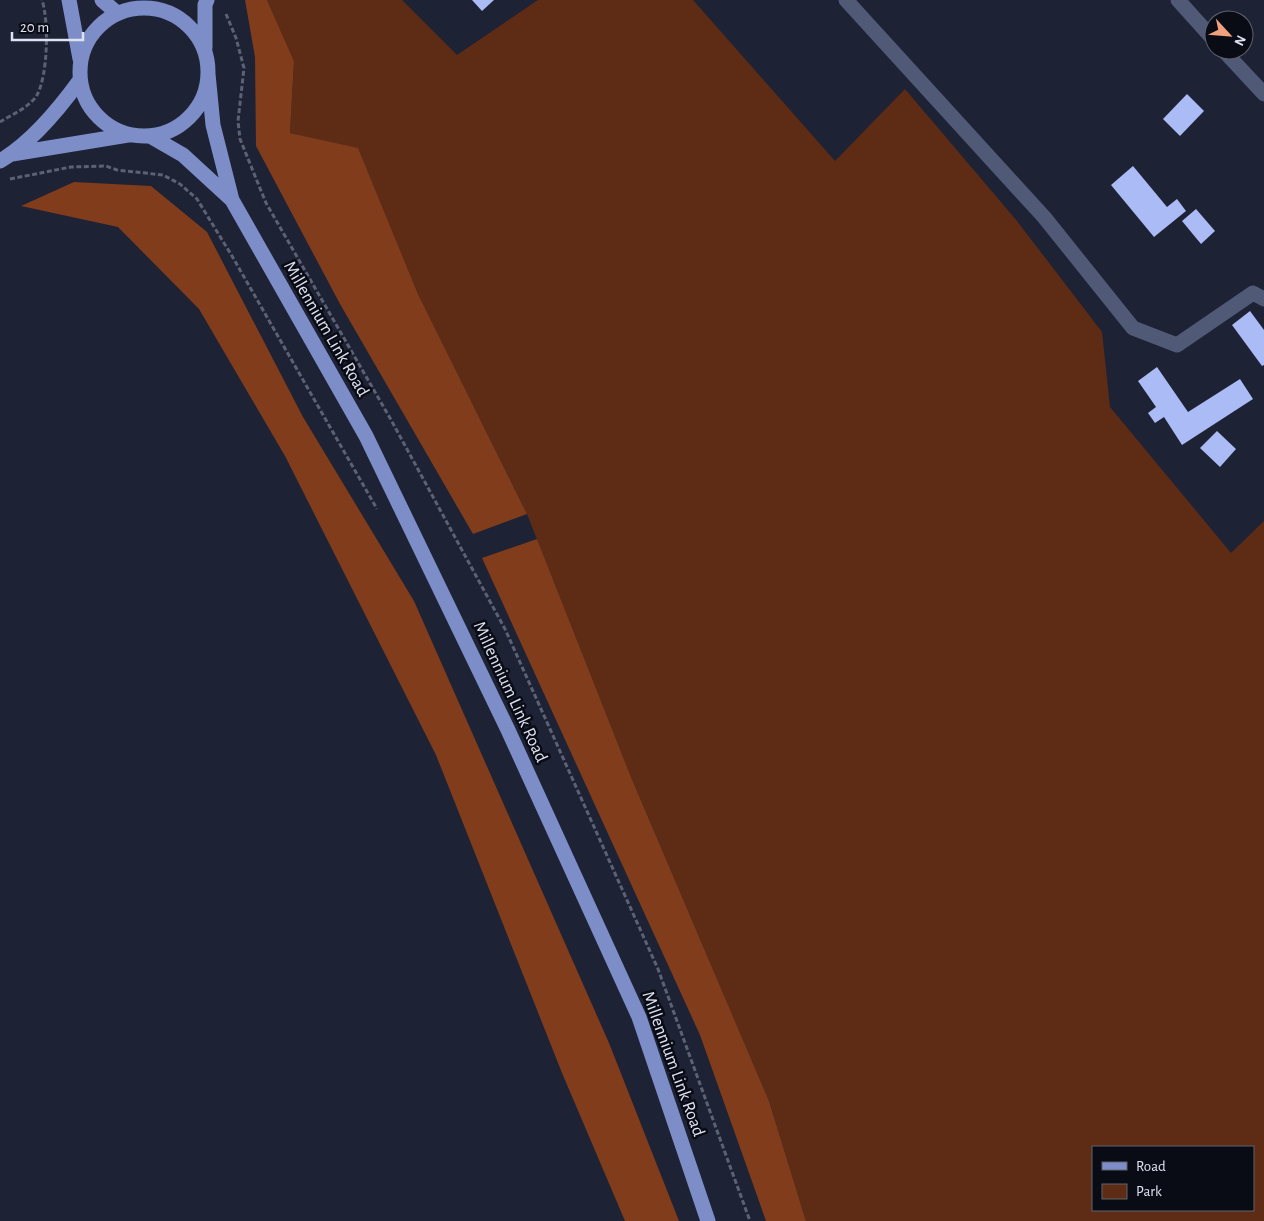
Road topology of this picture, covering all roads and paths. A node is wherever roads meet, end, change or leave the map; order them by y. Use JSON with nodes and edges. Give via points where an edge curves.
{"nodes":[{"id":1,"x":42,"y":0,"type":"edge"},
{"id":2,"x":69,"y":0,"type":"edge"},
{"id":3,"x":102,"y":0,"type":"edge"},
{"id":4,"x":207,"y":0,"type":"edge"},
{"id":5,"x":846,"y":0,"type":"edge"},
{"id":6,"x":1178,"y":0,"type":"edge"},
{"id":7,"x":140,"y":4,"type":"edge"},
{"id":8,"x":224,"y":10,"type":"dead end"},
{"id":9,"x":117,"y":13,"type":"junction"},
{"id":10,"x":1204,"y":29,"type":"edge"},
{"id":11,"x":206,"y":57,"type":"junction"},
{"id":12,"x":80,"y":60,"type":"junction"},
{"id":13,"x":1232,"y":60,"type":"edge"},
{"id":14,"x":208,"y":74,"type":"junction"},
{"id":15,"x":80,"y":80,"type":"junction"},
{"id":16,"x":1264,"y":94,"type":"edge"},
{"id":17,"x":0,"y":122,"type":"edge"},
{"id":18,"x":130,"y":135,"type":"junction"},
{"id":19,"x":150,"y":136,"type":"junction"},
{"id":20,"x":6,"y":158,"type":"edge"},
{"id":21,"x":5,"y":180,"type":"dead end"},
{"id":22,"x":232,"y":200,"type":"junction"},
{"id":23,"x":1264,"y":299,"type":"edge"},
{"id":24,"x":380,"y":514,"type":"dead end"},
{"id":25,"x":708,"y":1221,"type":"edge"},
{"id":26,"x":750,"y":1221,"type":"edge"}],
"edges":[{"from":1,"to":17,"type":"path","via":[[47,29],[37,95]]},
{"from":2,"to":12,"type":"main road"},
{"from":3,"to":9,"type":"main road"},
{"from":4,"to":11,"type":"main road"},
{"from":5,"to":23,"type":"street","via":[[1044,218],[1134,328],[1178,345],[1253,293]]},
{"from":6,"to":10,"type":"street"},
{"from":7,"to":9,"type":"main road"},
{"from":7,"to":11,"type":"main road","via":[[171,13],[187,24],[199,39]]},
{"from":8,"to":26,"type":"path","via":[[244,68],[238,121],[240,139],[266,203],[390,418],[504,629],[658,969]]},
{"from":9,"to":12,"type":"main road","via":[[100,24],[88,40]]},
{"from":11,"to":14,"type":"main road"},
{"from":12,"to":15,"type":"main road"},
{"from":13,"to":16,"type":"street"},
{"from":14,"to":19,"type":"main road","via":[[198,106],[185,121]]},
{"from":14,"to":22,"type":"main road","name":"Millennium Link Road","via":[[213,125]]},
{"from":15,"to":18,"type":"main road","via":[[85,99],[96,115],[111,127]]},
{"from":15,"to":20,"type":"main road","via":[[60,108]]},
{"from":18,"to":19,"type":"main road"},
{"from":18,"to":20,"type":"main road"},
{"from":19,"to":22,"type":"main road","name":"Millennium Link Road","via":[[182,155]]},
{"from":21,"to":24,"type":"path","via":[[71,167],[106,166],[163,175],[197,199]]},
{"from":22,"to":25,"type":"main road","name":"Millennium Link Road","via":[[366,436],[508,730],[638,1017]]}]}
